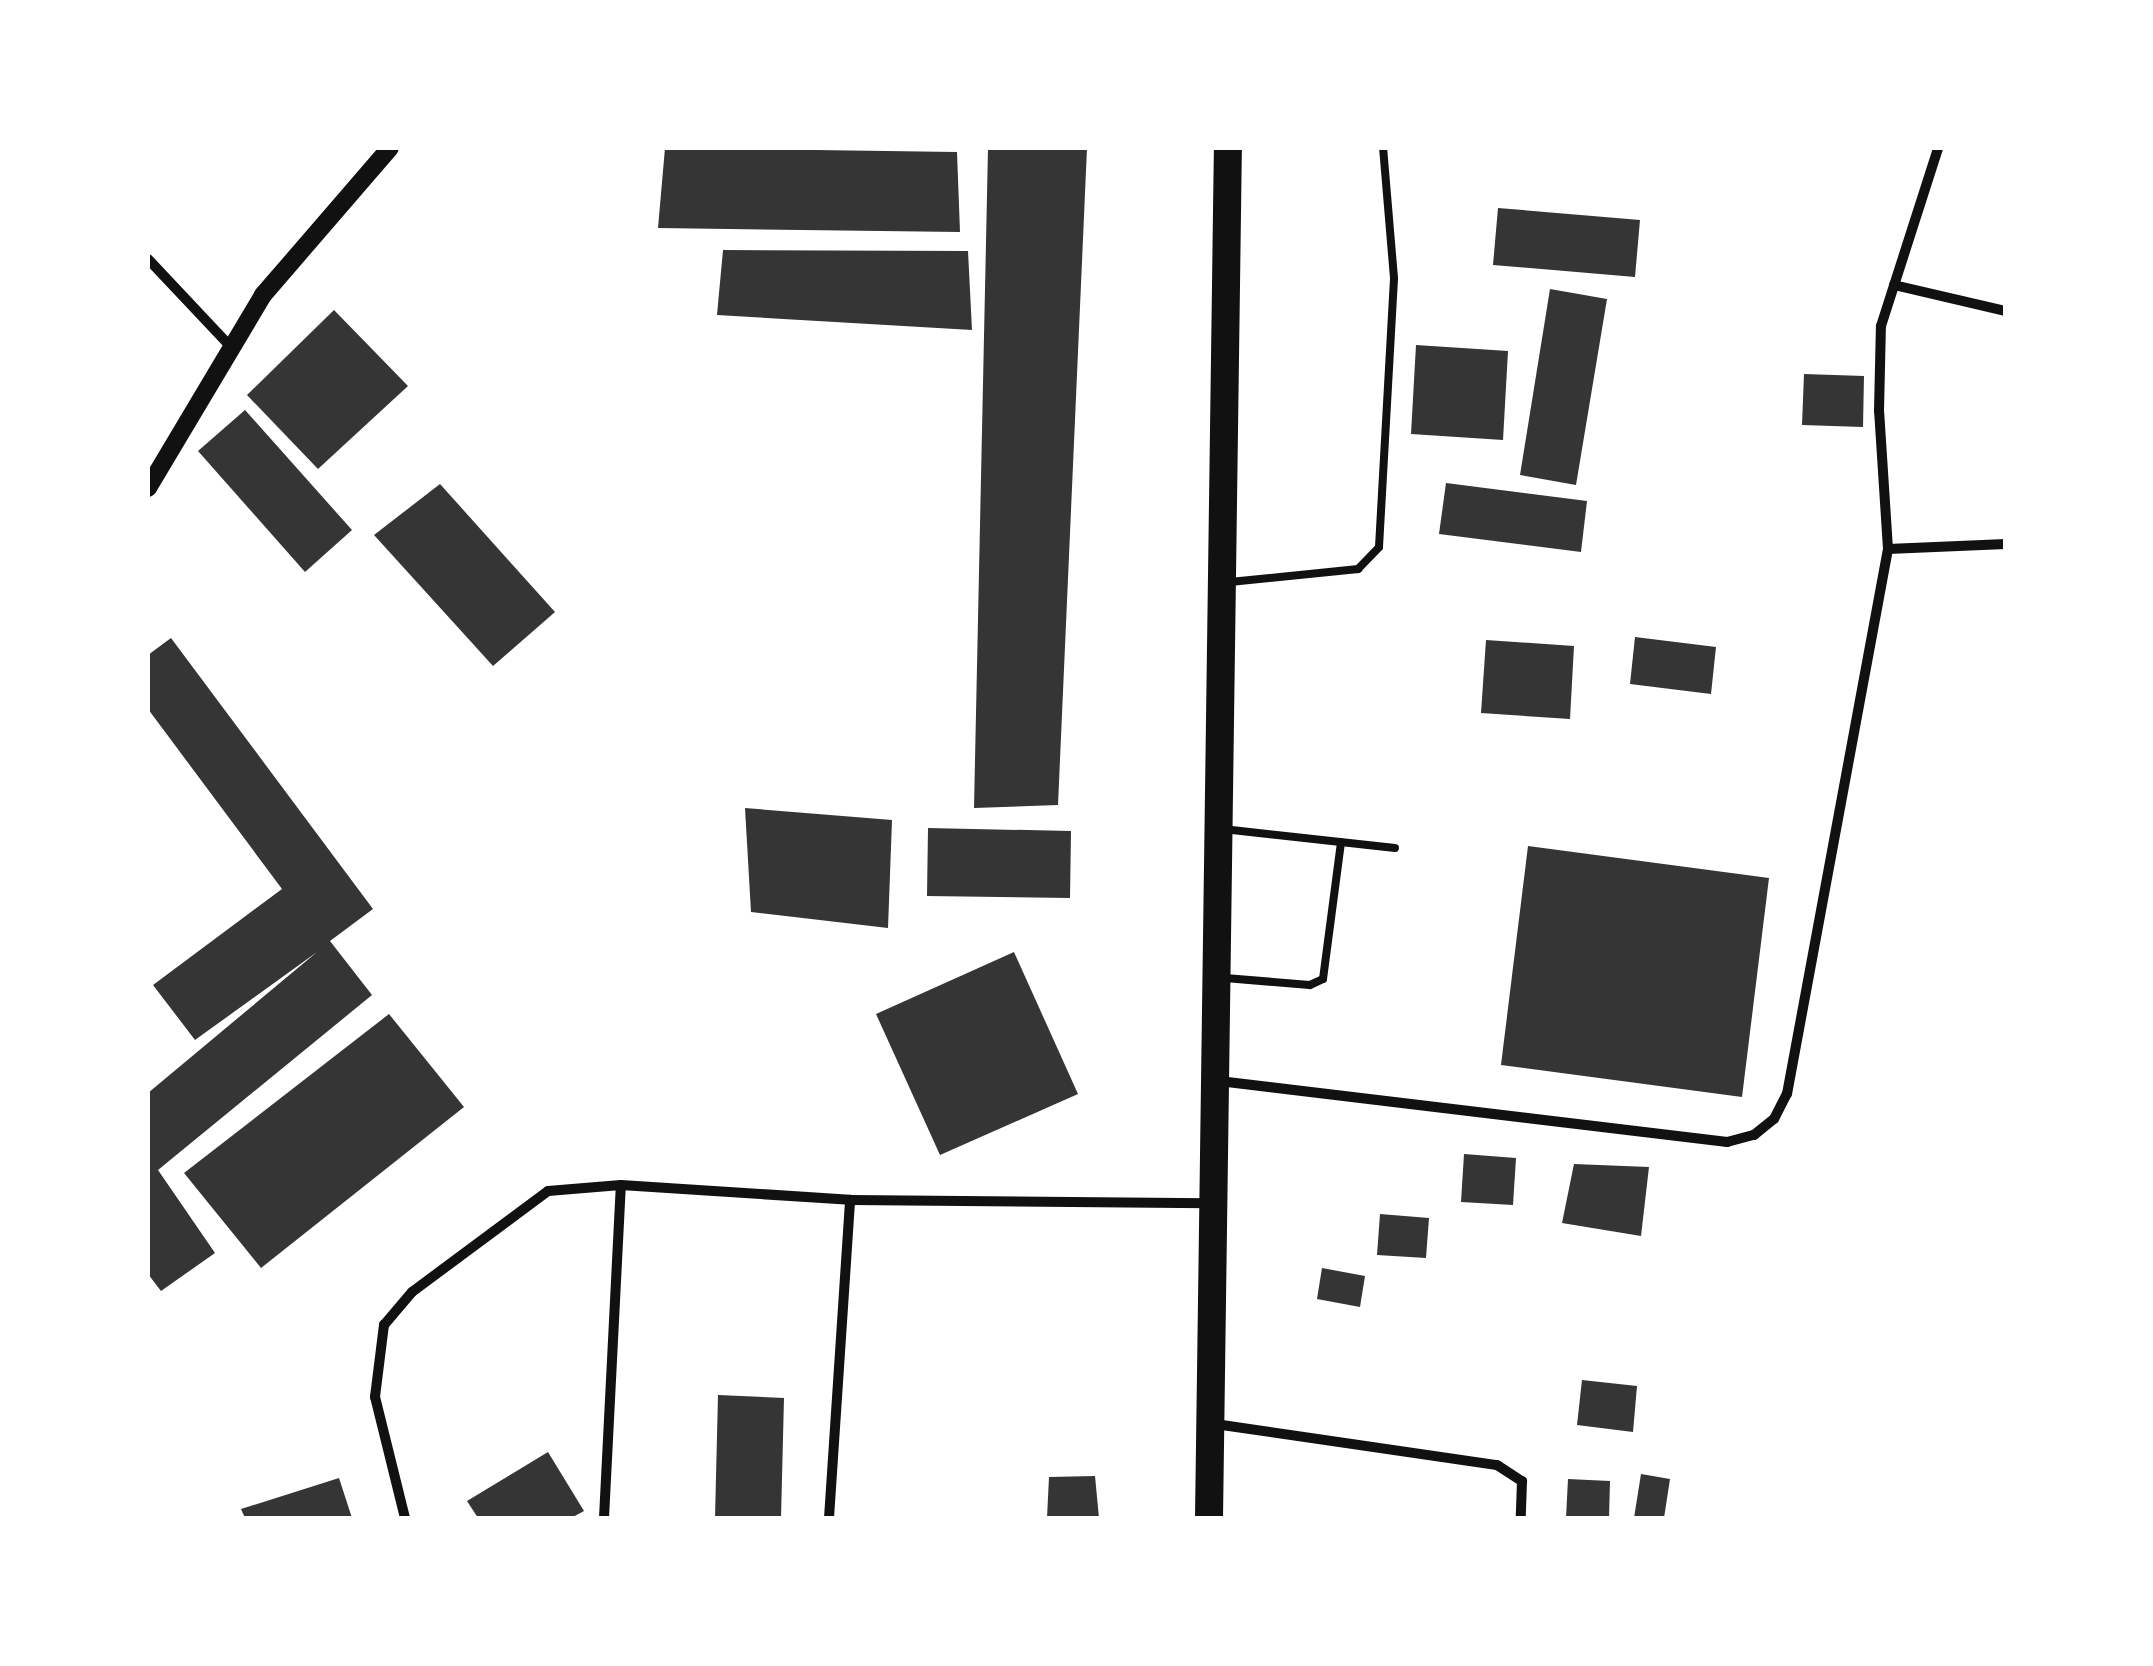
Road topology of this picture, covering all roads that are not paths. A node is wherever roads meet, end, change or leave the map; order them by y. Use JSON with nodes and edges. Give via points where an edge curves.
{"nodes":[{"id":1,"x":390,"y":148,"type":"edge"},
{"id":2,"x":1228,"y":148,"type":"edge"},
{"id":3,"x":1383,"y":148,"type":"edge"},
{"id":4,"x":1938,"y":148,"type":"edge"},
{"id":5,"x":148,"y":259,"type":"edge"},
{"id":6,"x":1894,"y":285,"type":"junction"},
{"id":7,"x":2006,"y":312,"type":"edge"},
{"id":8,"x":230,"y":346,"type":"junction"},
{"id":9,"x":148,"y":488,"type":"edge"},
{"id":10,"x":2006,"y":544,"type":"edge"},
{"id":11,"x":1888,"y":549,"type":"junction"},
{"id":12,"x":1225,"y":582,"type":"junction"},
{"id":13,"x":1219,"y":829,"type":"junction"},
{"id":14,"x":1341,"y":842,"type":"junction"},
{"id":15,"x":1395,"y":848,"type":"dead end"},
{"id":16,"x":1215,"y":977,"type":"junction"},
{"id":17,"x":1213,"y":1080,"type":"junction"},
{"id":18,"x":621,"y":1185,"type":"junction"},
{"id":19,"x":850,"y":1200,"type":"junction"},
{"id":20,"x":1215,"y":1203,"type":"junction"},
{"id":21,"x":1211,"y":1424,"type":"junction"},
{"id":22,"x":404,"y":1518,"type":"edge"},
{"id":23,"x":604,"y":1518,"type":"edge"},
{"id":24,"x":829,"y":1518,"type":"edge"},
{"id":25,"x":1209,"y":1518,"type":"edge"},
{"id":26,"x":1521,"y":1518,"type":"edge"}],
"edges":[{"from":1,"to":8,"type":"street","via":[[262,295]]},
{"from":2,"to":12,"type":"highway"},
{"from":3,"to":12,"type":"lane","via":[[1394,278],[1379,547],[1358,569]]},
{"from":4,"to":6,"type":"street"},
{"from":5,"to":8,"type":"street"},
{"from":6,"to":7,"type":"street"},
{"from":6,"to":11,"type":"street","via":[[1880,353]]},
{"from":8,"to":9,"type":"street"},
{"from":10,"to":11,"type":"street"},
{"from":11,"to":17,"type":"street","via":[[1787,1094],[1765,1128],[1727,1142]]},
{"from":12,"to":13,"type":"highway"},
{"from":13,"to":14,"type":"lane"},
{"from":13,"to":16,"type":"highway"},
{"from":14,"to":15,"type":"lane"},
{"from":14,"to":16,"type":"lane","via":[[1322,979],[1310,985]]},
{"from":16,"to":17,"type":"highway"},
{"from":17,"to":20,"type":"highway"},
{"from":18,"to":19,"type":"street"},
{"from":18,"to":22,"type":"street","via":[[572,1185],[528,1200],[412,1292],[384,1325],[376,1397]]},
{"from":18,"to":23,"type":"street"},
{"from":19,"to":20,"type":"street"},
{"from":19,"to":24,"type":"street"},
{"from":20,"to":21,"type":"highway"},
{"from":21,"to":25,"type":"highway"},
{"from":21,"to":26,"type":"street","via":[[1497,1465],[1522,1481]]}]}
